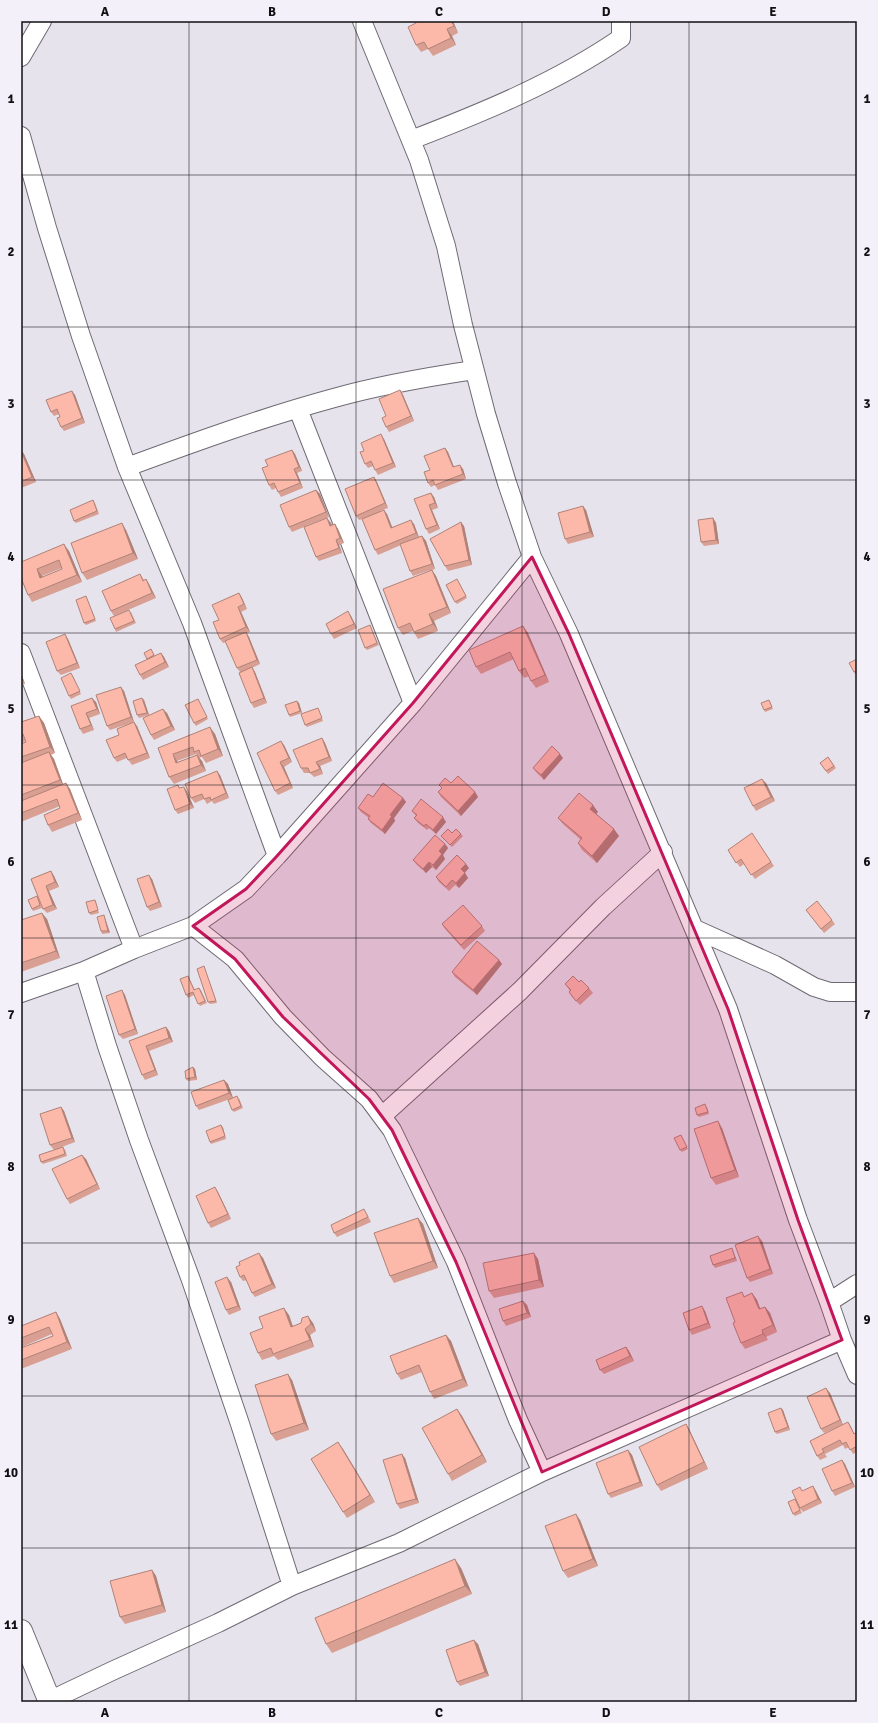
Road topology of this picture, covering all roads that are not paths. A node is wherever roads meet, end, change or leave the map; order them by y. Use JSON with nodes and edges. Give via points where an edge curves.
{"nodes":[{"id":1,"x":42,"y":21,"type":"edge"},
{"id":2,"x":362,"y":21,"type":"edge"},
{"id":3,"x":621,"y":21,"type":"edge"},
{"id":4,"x":34,"y":28,"type":"edge"},
{"id":5,"x":21,"y":56,"type":"edge"},
{"id":6,"x":21,"y":136,"type":"edge"},
{"id":7,"x":411,"y":140,"type":"junction"},
{"id":8,"x":474,"y":370,"type":"junction"},
{"id":9,"x":298,"y":409,"type":"junction"},
{"id":10,"x":127,"y":467,"type":"junction"},
{"id":11,"x":532,"y":557,"type":"junction"},
{"id":12,"x":21,"y":653,"type":"edge"},
{"id":13,"x":413,"y":703,"type":"junction"},
{"id":14,"x":663,"y":852,"type":"junction"},
{"id":15,"x":277,"y":856,"type":"junction"},
{"id":16,"x":193,"y":926,"type":"junction"},
{"id":17,"x":695,"y":929,"type":"junction"},
{"id":18,"x":134,"y":949,"type":"junction"},
{"id":19,"x":84,"y":971,"type":"junction"},
{"id":20,"x":857,"y":992,"type":"edge"},
{"id":21,"x":21,"y":993,"type":"edge"},
{"id":22,"x":382,"y":1116,"type":"junction"},
{"id":23,"x":857,"y":1284,"type":"edge"},
{"id":24,"x":829,"y":1302,"type":"junction"},
{"id":25,"x":842,"y":1340,"type":"junction"},
{"id":26,"x":857,"y":1375,"type":"edge"},
{"id":27,"x":542,"y":1472,"type":"junction"},
{"id":28,"x":292,"y":1586,"type":"junction"},
{"id":29,"x":21,"y":1631,"type":"edge"},
{"id":30,"x":50,"y":1702,"type":"edge"}],
"edges":[{"from":1,"to":4,"type":"street"},
{"from":2,"to":7,"type":"street"},
{"from":3,"to":7,"type":"street","via":[[621,38],[566,73],[460,121]]},
{"from":4,"to":5,"type":"street"},
{"from":6,"to":10,"type":"street","via":[[81,336]]},
{"from":7,"to":8,"type":"street","via":[[446,246]]},
{"from":8,"to":9,"type":"street","via":[[374,388]]},
{"from":8,"to":11,"type":"street"},
{"from":9,"to":10,"type":"street","via":[[226,431]]},
{"from":9,"to":13,"type":"street"},
{"from":10,"to":15,"type":"street","via":[[192,623]]},
{"from":11,"to":13,"type":"street"},
{"from":11,"to":14,"type":"street","via":[[569,634]]},
{"from":12,"to":18,"type":"street"},
{"from":13,"to":15,"type":"street"},
{"from":14,"to":17,"type":"street"},
{"from":14,"to":22,"type":"street","via":[[609,901],[520,991]]},
{"from":15,"to":16,"type":"street","via":[[246,889]]},
{"from":16,"to":18,"type":"street"},
{"from":16,"to":22,"type":"street","via":[[235,959],[283,1017],[323,1058],[369,1099]]},
{"from":17,"to":20,"type":"street","via":[[775,965],[818,989],[834,993]]},
{"from":17,"to":24,"type":"street","via":[[728,1008],[798,1220]]},
{"from":18,"to":19,"type":"street"},
{"from":19,"to":21,"type":"street"},
{"from":19,"to":28,"type":"street","via":[[139,1140],[191,1280],[240,1424]]},
{"from":22,"to":27,"type":"street","via":[[392,1130],[456,1262],[518,1420]]},
{"from":23,"to":24,"type":"street"},
{"from":24,"to":25,"type":"street"},
{"from":25,"to":26,"type":"street"},
{"from":25,"to":27,"type":"street"},
{"from":27,"to":28,"type":"street","via":[[399,1543]]},
{"from":28,"to":30,"type":"street"},
{"from":29,"to":30,"type":"highway"}]}
